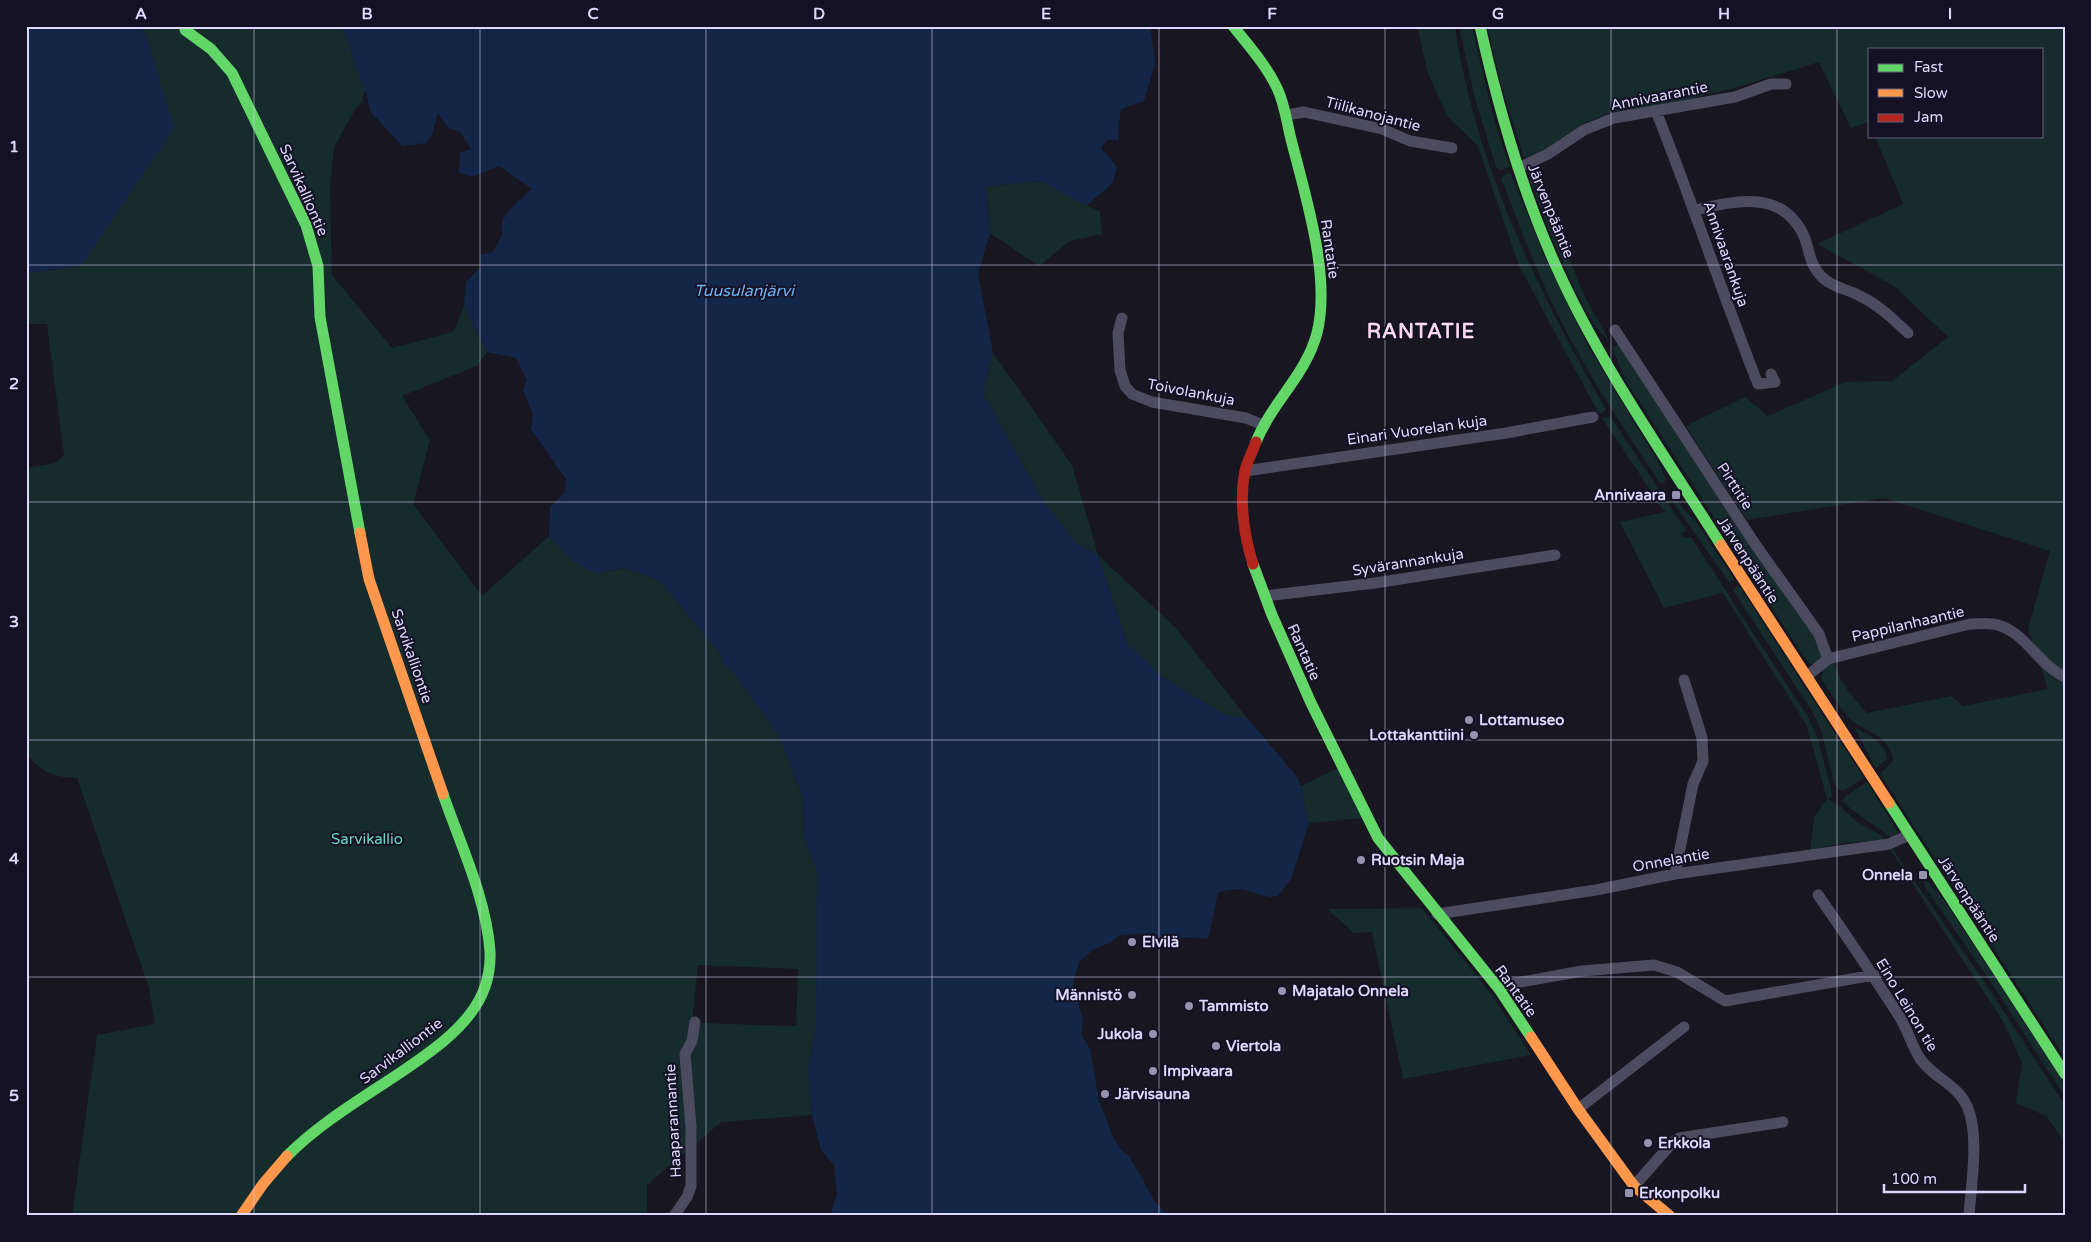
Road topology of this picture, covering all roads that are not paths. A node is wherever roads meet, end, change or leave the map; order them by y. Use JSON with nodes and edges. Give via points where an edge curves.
{"nodes":[{"id":1,"x":1232,"y":26,"type":"edge"},
{"id":2,"x":1480,"y":26,"type":"edge"},
{"id":3,"x":185,"y":30,"type":"dead end"},
{"id":4,"x":1786,"y":84,"type":"dead end"},
{"id":5,"x":1656,"y":111,"type":"junction"},
{"id":6,"x":1287,"y":114,"type":"junction"},
{"id":7,"x":1452,"y":148,"type":"dead end"},
{"id":8,"x":1518,"y":168,"type":"junction"},
{"id":9,"x":1695,"y":210,"type":"junction"},
{"id":10,"x":1122,"y":318,"type":"dead end"},
{"id":11,"x":1615,"y":330,"type":"dead end"},
{"id":12,"x":1908,"y":333,"type":"dead end"},
{"id":13,"x":1771,"y":374,"type":"dead end"},
{"id":14,"x":1594,"y":417,"type":"dead end"},
{"id":15,"x":1263,"y":425,"type":"junction"},
{"id":16,"x":1245,"y":471,"type":"junction"},
{"id":17,"x":1555,"y":555,"type":"dead end"},
{"id":18,"x":1265,"y":596,"type":"junction"},
{"id":19,"x":1828,"y":659,"type":"junction"},
{"id":20,"x":1807,"y":676,"type":"junction"},
{"id":21,"x":2065,"y":677,"type":"edge"},
{"id":22,"x":1684,"y":680,"type":"dead end"},
{"id":23,"x":1909,"y":834,"type":"junction"},
{"id":24,"x":1676,"y":874,"type":"junction"},
{"id":25,"x":1818,"y":895,"type":"dead end"},
{"id":26,"x":1437,"y":914,"type":"junction"},
{"id":27,"x":1874,"y":975,"type":"junction"},
{"id":28,"x":1499,"y":989,"type":"junction"},
{"id":29,"x":695,"y":1022,"type":"dead end"},
{"id":30,"x":1684,"y":1027,"type":"dead end"},
{"id":31,"x":2065,"y":1074,"type":"edge"},
{"id":32,"x":1578,"y":1109,"type":"junction"},
{"id":33,"x":1783,"y":1122,"type":"dead end"},
{"id":34,"x":1634,"y":1186,"type":"junction"},
{"id":35,"x":241,"y":1216,"type":"edge"},
{"id":36,"x":674,"y":1216,"type":"edge"},
{"id":37,"x":1670,"y":1216,"type":"edge"},
{"id":38,"x":1969,"y":1216,"type":"edge"}],
"edges":[{"from":1,"to":6,"type":"street","name":"Rantatie","via":[[1263,63],[1278,89]]},
{"from":2,"to":8,"type":"street","name":"Järvenpääntie","via":[[1495,92]]},
{"from":3,"to":35,"type":"street","name":"Sarvikalliontie","via":[[211,49],[232,74],[306,225],[318,266],[320,316],[369,579],[475,886],[486,925],[489,972],[474,1009],[461,1025],[308,1137],[284,1159]]},
{"from":4,"to":5,"type":"street","name":"Annivaarantie","via":[[1771,84],[1734,97]]},
{"from":5,"to":8,"type":"street","name":"Annivaarantie","via":[[1614,118],[1584,130],[1548,154]]},
{"from":5,"to":9,"type":"street","name":"Annivaarankuja"},
{"from":6,"to":7,"type":"street","name":"Tiilikanojantie","via":[[1304,112],[1382,129],[1410,141]]},
{"from":6,"to":15,"type":"street","name":"Rantatie","via":[[1314,235],[1320,294],[1317,332],[1304,367]]},
{"from":8,"to":20,"type":"street","name":"Järvenpääntie","via":[[1555,264],[1598,349],[1678,479]]},
{"from":9,"to":12,"type":"street","via":[[1727,203],[1776,205],[1792,216],[1803,234],[1813,266],[1821,276],[1836,288],[1879,306]]},
{"from":9,"to":13,"type":"street","name":"Annivaarankuja","via":[[1720,290],[1758,384],[1775,382]]},
{"from":10,"to":15,"type":"street","name":"Toivolankuja","via":[[1118,333],[1120,370],[1125,386],[1132,394],[1152,402],[1246,418]]},
{"from":11,"to":19,"type":"street","name":"Pirttitie","via":[[1755,544],[1819,634]]},
{"from":14,"to":16,"type":"street","name":"Einari Vuorelan kuja"},
{"from":15,"to":16,"type":"street","name":"Rantatie"},
{"from":16,"to":18,"type":"street","name":"Rantatie","via":[[1242,510],[1247,545]]},
{"from":17,"to":18,"type":"street","name":"Syvärannankuja"},
{"from":18,"to":26,"type":"street","name":"Rantatie","via":[[1311,704],[1365,815],[1389,854]]},
{"from":19,"to":20,"type":"street","name":"Pappilanhaantie"},
{"from":19,"to":21,"type":"street","name":"Pappilanhaantie","via":[[1970,624],[1994,624],[2010,630],[2050,668]]},
{"from":20,"to":23,"type":"street","name":"Järvenpääntie"},
{"from":22,"to":24,"type":"street","via":[[1702,738],[1703,762],[1686,811]]},
{"from":23,"to":24,"type":"street","name":"Onnelantie","via":[[1889,844]]},
{"from":23,"to":31,"type":"street","name":"Järvenpääntie"},
{"from":24,"to":26,"type":"street","name":"Onnelantie","via":[[1596,890]]},
{"from":25,"to":27,"type":"street","name":"Eino Leinon tie"},
{"from":26,"to":28,"type":"street","name":"Rantatie"},
{"from":27,"to":28,"type":"street","via":[[1726,1001],[1677,972],[1654,965],[1582,971],[1510,984]]},
{"from":27,"to":38,"type":"street","name":"Eino Leinon tie","via":[[1908,1031],[1921,1060],[1956,1090],[1967,1106],[1973,1144]]},
{"from":28,"to":32,"type":"street","name":"Rantatie"},
{"from":29,"to":36,"type":"street","name":"Haaparannantie","via":[[692,1041],[685,1054],[691,1127],[691,1186]]},
{"from":30,"to":32,"type":"street"},
{"from":32,"to":34,"type":"street","name":"Rantatie"},
{"from":33,"to":34,"type":"street","via":[[1680,1138]]},
{"from":34,"to":37,"type":"street","name":"Rantatie"}]}
